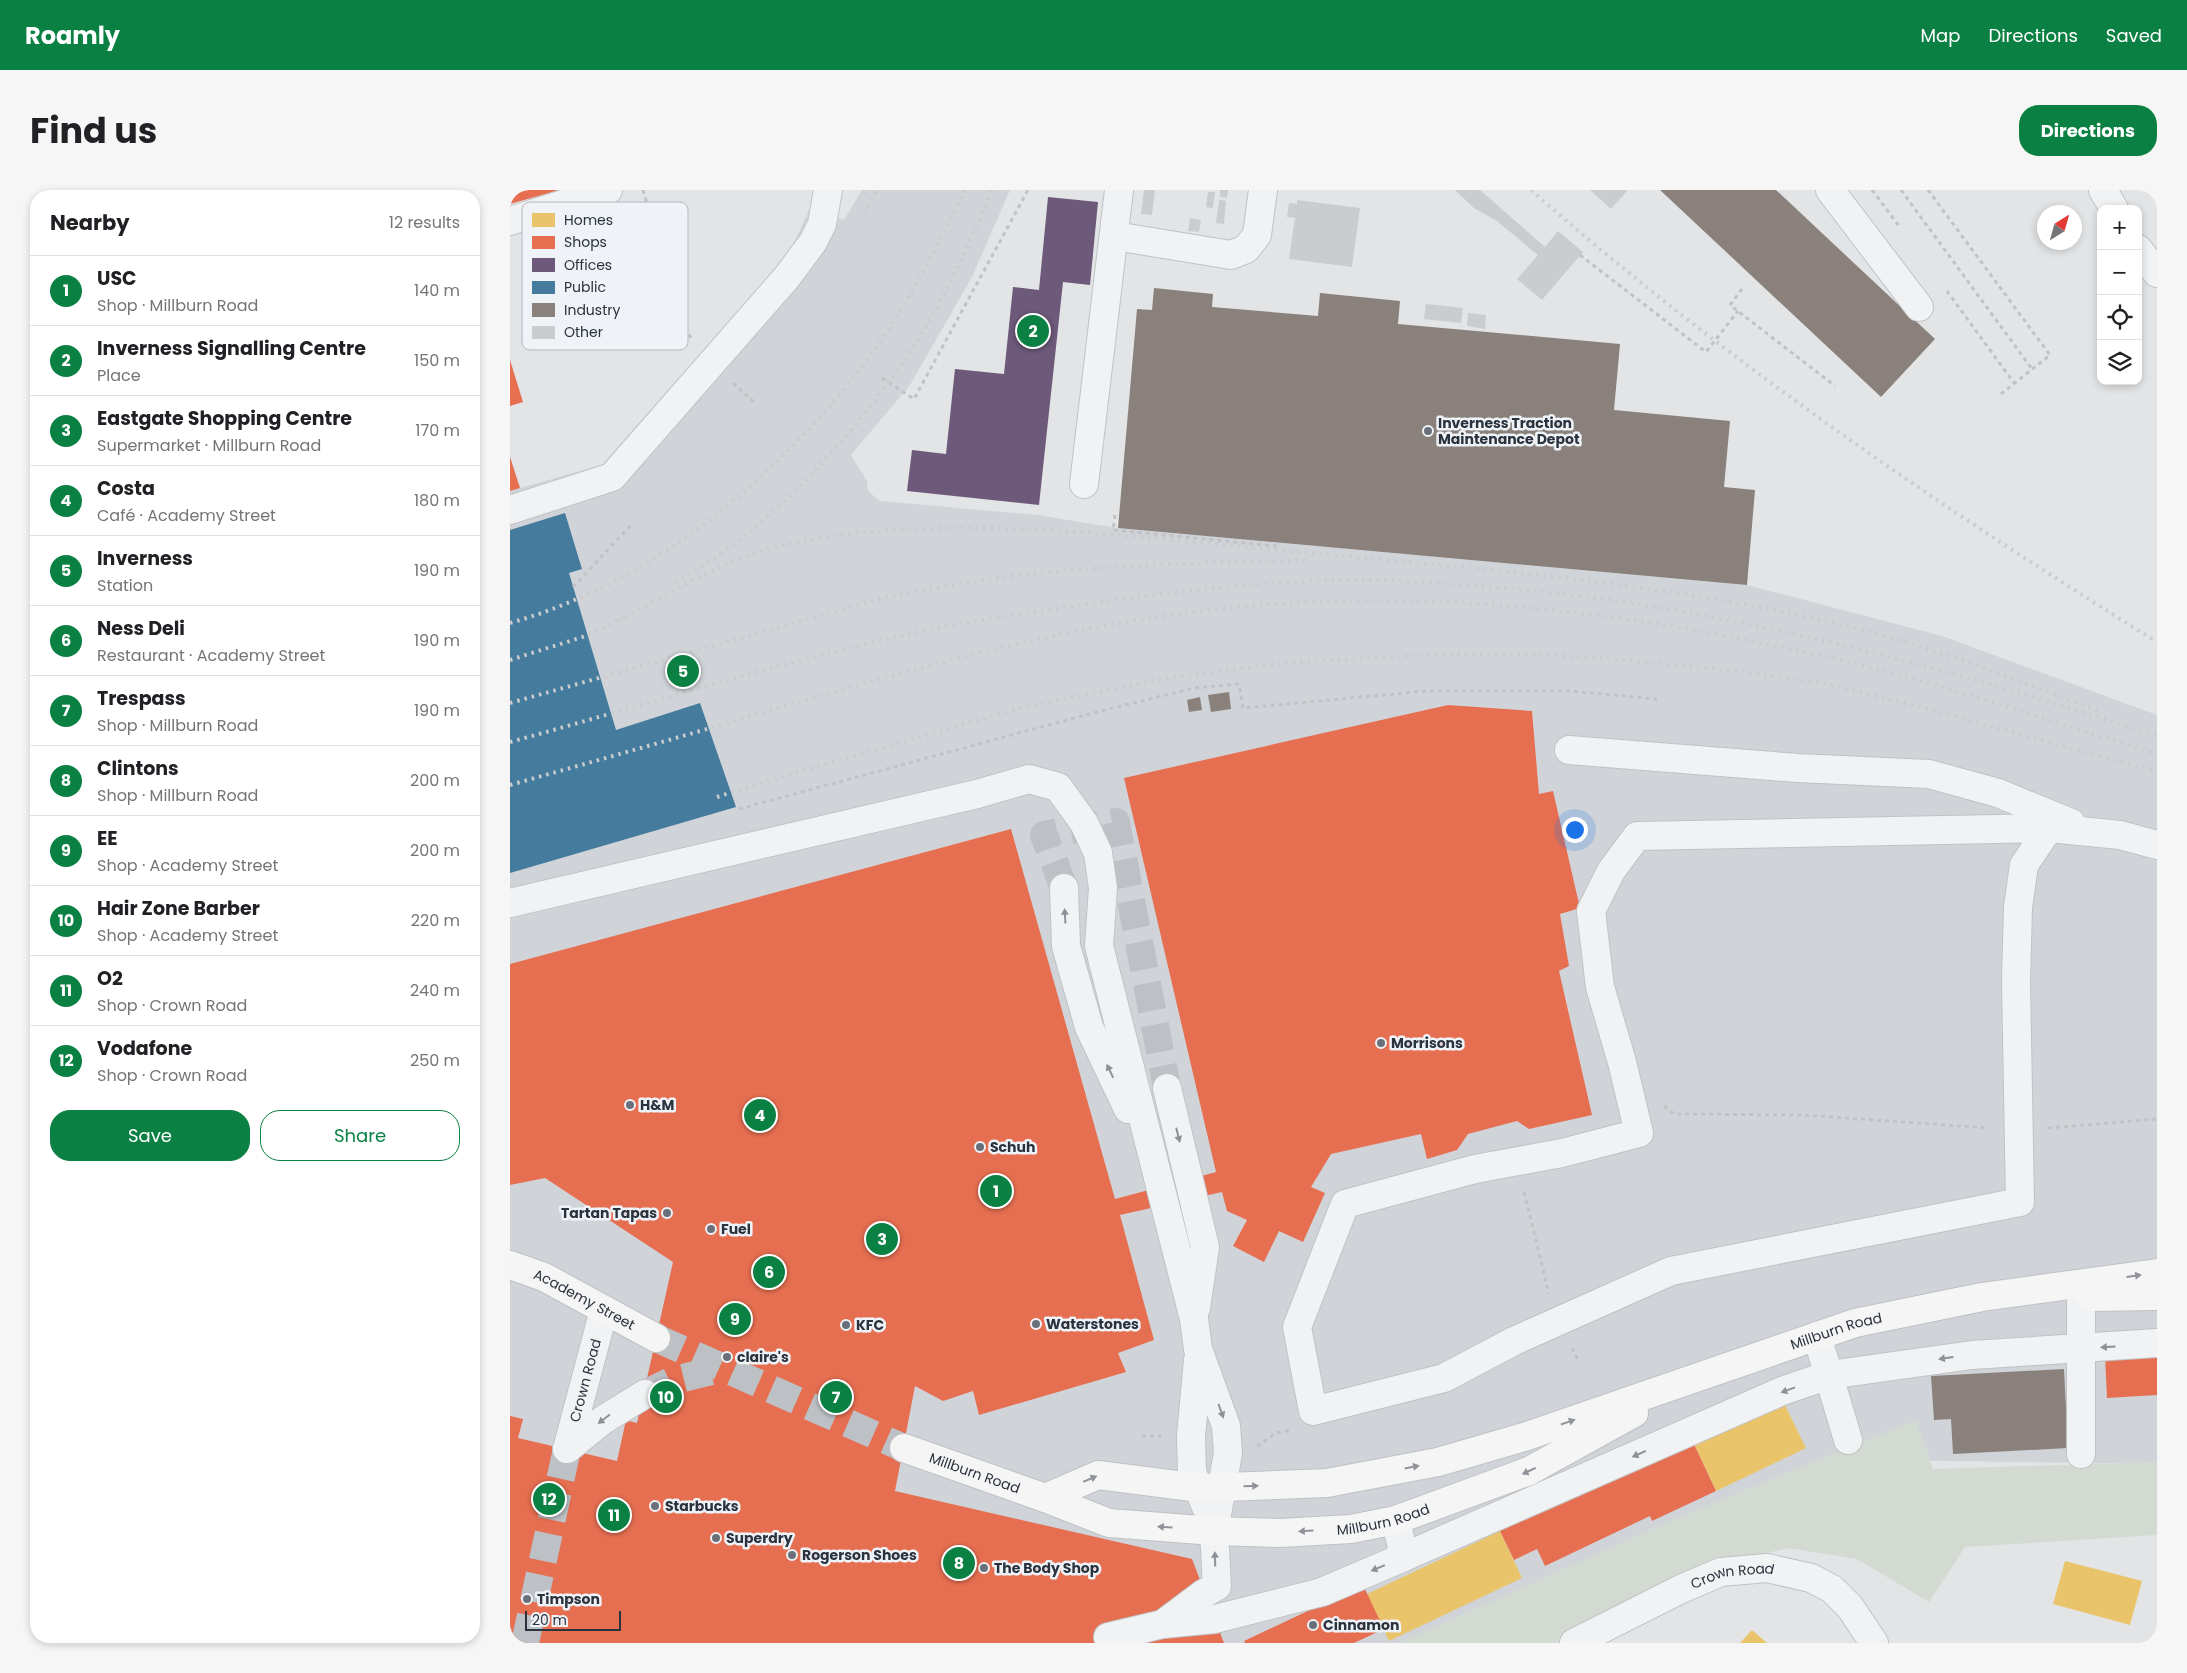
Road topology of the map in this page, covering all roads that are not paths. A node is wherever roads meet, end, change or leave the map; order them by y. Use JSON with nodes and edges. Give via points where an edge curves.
{"nodes":[{"id":1,"x":608,"y":190,"type":"edge"},
{"id":2,"x":828,"y":190,"type":"edge"},
{"id":3,"x":1119,"y":190,"type":"edge"},
{"id":4,"x":1263,"y":190,"type":"edge"},
{"id":5,"x":1830,"y":190,"type":"edge"},
{"id":6,"x":2103,"y":190,"type":"edge"},
{"id":7,"x":570,"y":202,"type":"edge"},
{"id":8,"x":2112,"y":205,"type":"edge"},
{"id":9,"x":522,"y":217,"type":"edge"},
{"id":10,"x":510,"y":221,"type":"edge"},
{"id":11,"x":1115,"y":236,"type":"junction"},
{"id":12,"x":2139,"y":250,"type":"edge"},
{"id":13,"x":2157,"y":273,"type":"edge"},
{"id":14,"x":1919,"y":307,"type":"dead end"},
{"id":15,"x":1084,"y":484,"type":"dead end"},
{"id":16,"x":510,"y":510,"type":"edge"},
{"id":17,"x":1569,"y":750,"type":"dead end"},
{"id":18,"x":2049,"y":828,"type":"junction"},
{"id":19,"x":2094,"y":832,"type":"junction"},
{"id":20,"x":2157,"y":845,"type":"edge"},
{"id":21,"x":1064,"y":888,"type":"tunnel mouth"},
{"id":22,"x":510,"y":903,"type":"edge"},
{"id":23,"x":1167,"y":1088,"type":"tunnel mouth"},
{"id":24,"x":1153,"y":1163,"type":"junction"},
{"id":25,"x":510,"y":1265,"type":"edge"},
{"id":26,"x":2157,"y":1273,"type":"edge"},
{"id":27,"x":2157,"y":1296,"type":"edge"},
{"id":28,"x":1982,"y":1297,"type":"junction"},
{"id":29,"x":2081,"y":1297,"type":"junction"},
{"id":30,"x":604,"y":1310,"type":"junction"},
{"id":31,"x":1194,"y":1319,"type":"junction"},
{"id":32,"x":1817,"y":1336,"type":"junction"},
{"id":33,"x":656,"y":1338,"type":"tunnel mouth"},
{"id":34,"x":2157,"y":1343,"type":"edge"},
{"id":35,"x":1198,"y":1349,"type":"junction"},
{"id":36,"x":2081,"y":1349,"type":"junction"},
{"id":37,"x":1830,"y":1375,"type":"junction"},
{"id":38,"x":1694,"y":1379,"type":"junction"},
{"id":39,"x":645,"y":1394,"type":"tunnel mouth"},
{"id":40,"x":1848,"y":1440,"type":"dead end"},
{"id":41,"x":904,"y":1448,"type":"tunnel mouth"},
{"id":42,"x":2081,"y":1454,"type":"dead end"},
{"id":43,"x":1211,"y":1488,"type":"junction"},
{"id":44,"x":1045,"y":1498,"type":"junction"},
{"id":45,"x":1396,"y":1520,"type":"junction"},
{"id":46,"x":1214,"y":1531,"type":"junction"},
{"id":47,"x":1404,"y":1557,"type":"junction"},
{"id":48,"x":1163,"y":1624,"type":"junction"},
{"id":49,"x":1108,"y":1638,"type":"dead end"},
{"id":50,"x":1574,"y":1643,"type":"edge"},
{"id":51,"x":1874,"y":1643,"type":"edge"}],
"edges":[{"from":1,"to":7,"type":"street"},
{"from":2,"to":16,"type":"street","via":[[822,224],[787,277],[612,477]]},
{"from":3,"to":11,"type":"street"},
{"from":4,"to":11,"type":"street","via":[[1257,236],[1246,249],[1231,255]]},
{"from":5,"to":14,"type":"street"},
{"from":6,"to":8,"type":"street"},
{"from":9,"to":10,"type":"street"},
{"from":11,"to":15,"type":"street"},
{"from":12,"to":13,"type":"street"},
{"from":17,"to":19,"type":"street","via":[[1798,768],[1929,774],[1998,793]]},
{"from":18,"to":18,"type":"street","via":[[2024,865],[2018,907],[2016,981],[2020,1202],[1671,1271],[1514,1341],[1444,1378],[1313,1411],[1297,1327],[1345,1204],[1475,1169],[1562,1153],[1639,1133],[1600,987],[1591,911],[1611,871],[1637,836]]},
{"from":18,"to":19,"type":"street"},
{"from":19,"to":20,"type":"street"},
{"from":24,"to":21,"type":"street","one_way":true,"via":[[1088,1027],[1066,946]]},
{"from":22,"to":24,"type":"street","via":[[977,794],[1029,779],[1058,787],[1084,823],[1098,853],[1103,888],[1098,946]]},
{"from":23,"to":31,"type":"street","one_way":true,"via":[[1205,1247]]},
{"from":24,"to":31,"type":"street"},
{"from":25,"to":30,"type":"main road","name":"Academy Street","via":[[544,1277]]},
{"from":28,"to":26,"type":"main road","name":"Millburn Road","one_way":true},
{"from":27,"to":29,"type":"main road","name":"Millburn Road"},
{"from":28,"to":29,"type":"main road","name":"Millburn Road"},
{"from":28,"to":32,"type":"main road","name":"Millburn Road","via":[[1855,1323]]},
{"from":29,"to":36,"type":"street"},
{"from":30,"to":33,"type":"main road","name":"Academy Street"},
{"from":39,"to":30,"type":"street","name":"Crown Road","one_way":true,"via":[[603,1420],[567,1449]]},
{"from":31,"to":35,"type":"street"},
{"from":32,"to":37,"type":"street"},
{"from":32,"to":38,"type":"main road","name":"Millburn Road"},
{"from":34,"to":36,"type":"street","one_way":true},
{"from":35,"to":43,"type":"street","one_way":true,"via":[[1226,1426],[1228,1453]]},
{"from":35,"to":43,"type":"street","via":[[1191,1436],[1192,1472]]},
{"from":36,"to":37,"type":"street","one_way":true,"via":[[1972,1355]]},
{"from":36,"to":42,"type":"street"},
{"from":37,"to":40,"type":"street"},
{"from":37,"to":47,"type":"street","one_way":true,"via":[[1782,1392]]},
{"from":43,"to":38,"type":"main road","name":"Millburn Road","one_way":true,"via":[[1327,1483],[1438,1462],[1524,1437]]},
{"from":38,"to":45,"type":"main road","name":"Millburn Road","one_way":true,"via":[[1529,1472]]},
{"from":41,"to":44,"type":"main road","name":"Millburn Road"},
{"from":44,"to":43,"type":"main road","name":"Millburn Road","one_way":true,"via":[[1098,1475]]},
{"from":43,"to":46,"type":"street"},
{"from":46,"to":44,"type":"main road","name":"Millburn Road","one_way":true,"via":[[1109,1523]]},
{"from":45,"to":46,"type":"main road","name":"Millburn Road","one_way":true,"via":[[1351,1529],[1280,1533]]},
{"from":45,"to":47,"type":"street"},
{"from":48,"to":46,"type":"street","one_way":true,"via":[[1217,1586]]},
{"from":47,"to":48,"type":"street","one_way":true,"via":[[1322,1592],[1215,1619]]},
{"from":48,"to":49,"type":"street"},
{"from":50,"to":51,"type":"street","name":"Crown Road","via":[[1720,1572],[1767,1568],[1811,1578],[1832,1589],[1850,1607]]}]}
